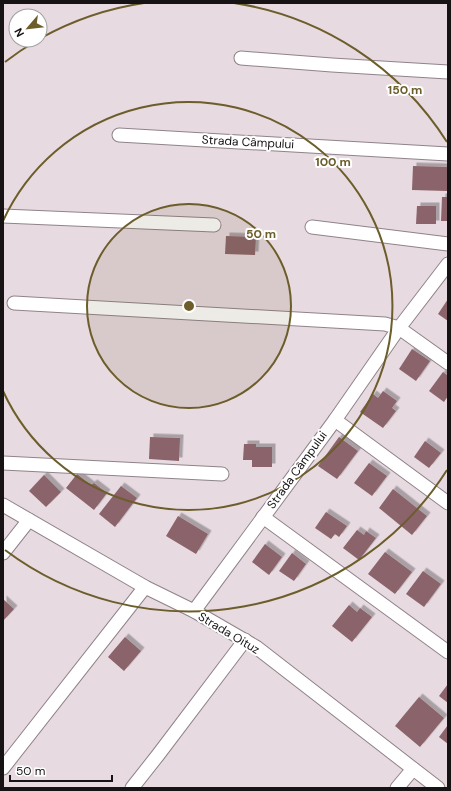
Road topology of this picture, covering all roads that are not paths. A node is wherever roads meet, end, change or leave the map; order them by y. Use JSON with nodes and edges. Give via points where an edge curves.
{"nodes":[{"id":1,"x":241,"y":58,"type":"dead end"},
{"id":2,"x":448,"y":72,"type":"edge"},
{"id":3,"x":119,"y":135,"type":"dead end"},
{"id":4,"x":448,"y":154,"type":"edge"},
{"id":5,"x":3,"y":216,"type":"edge"},
{"id":6,"x":214,"y":225,"type":"dead end"},
{"id":7,"x":312,"y":227,"type":"dead end"},
{"id":8,"x":448,"y":244,"type":"edge"},
{"id":9,"x":448,"y":264,"type":"edge"},
{"id":10,"x":14,"y":303,"type":"dead end"},
{"id":11,"x":399,"y":328,"type":"junction"},
{"id":12,"x":448,"y":363,"type":"edge"},
{"id":13,"x":335,"y":420,"type":"junction"},
{"id":14,"x":3,"y":463,"type":"edge"},
{"id":15,"x":222,"y":474,"type":"dead end"},
{"id":16,"x":448,"y":503,"type":"edge"},
{"id":17,"x":3,"y":505,"type":"edge"},
{"id":18,"x":263,"y":517,"type":"junction"},
{"id":19,"x":29,"y":520,"type":"junction"},
{"id":20,"x":3,"y":553,"type":"edge"},
{"id":21,"x":145,"y":587,"type":"junction"},
{"id":22,"x":194,"y":611,"type":"junction"},
{"id":23,"x":245,"y":640,"type":"junction"},
{"id":24,"x":448,"y":652,"type":"edge"},
{"id":25,"x":3,"y":768,"type":"edge"},
{"id":26,"x":413,"y":769,"type":"junction"},
{"id":27,"x":132,"y":788,"type":"edge"},
{"id":28,"x":396,"y":788,"type":"edge"},
{"id":29,"x":438,"y":788,"type":"edge"}],
"edges":[{"from":1,"to":2,"type":"street"},
{"from":3,"to":4,"type":"street","name":"Strada Câmpului"},
{"from":5,"to":6,"type":"street"},
{"from":7,"to":8,"type":"street"},
{"from":9,"to":11,"type":"street","name":"Strada Câmpului"},
{"from":10,"to":11,"type":"street","via":[[385,324]]},
{"from":11,"to":12,"type":"street"},
{"from":11,"to":13,"type":"street","name":"Strada Câmpului"},
{"from":13,"to":16,"type":"street"},
{"from":13,"to":18,"type":"street","name":"Strada Câmpului"},
{"from":14,"to":15,"type":"street"},
{"from":17,"to":19,"type":"street","name":"Strada Oituz"},
{"from":18,"to":22,"type":"street","name":"Strada Câmpului"},
{"from":18,"to":24,"type":"street"},
{"from":19,"to":20,"type":"street"},
{"from":19,"to":21,"type":"street","name":"Strada Oituz"},
{"from":21,"to":22,"type":"street","name":"Strada Oituz"},
{"from":21,"to":25,"type":"street"},
{"from":22,"to":23,"type":"street","name":"Strada Oituz"},
{"from":23,"to":26,"type":"street","name":"Strada Oituz"},
{"from":23,"to":27,"type":"street"},
{"from":26,"to":28,"type":"street"},
{"from":26,"to":29,"type":"street","name":"Strada Oituz"}]}
